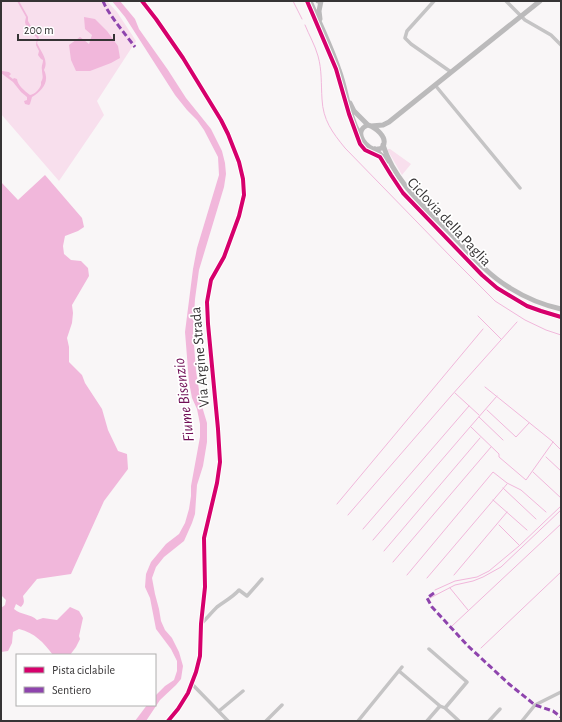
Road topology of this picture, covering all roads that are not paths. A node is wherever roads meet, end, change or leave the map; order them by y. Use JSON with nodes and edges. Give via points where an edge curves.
{"nodes":[{"id":1,"x":142,"y":1,"type":"edge"},
{"id":2,"x":310,"y":1,"type":"edge"},
{"id":3,"x":318,"y":1,"type":"edge"},
{"id":4,"x":321,"y":1,"type":"edge"},
{"id":5,"x":434,"y":1,"type":"edge"},
{"id":6,"x":506,"y":1,"type":"edge"},
{"id":7,"x":540,"y":1,"type":"edge"},
{"id":8,"x":314,"y":8,"type":"junction"},
{"id":9,"x":521,"y":17,"type":"junction"},
{"id":10,"x":321,"y":25,"type":"junction"},
{"id":11,"x":561,"y":45,"type":"edge"},
{"id":12,"x":451,"y":72,"type":"junction"},
{"id":13,"x":435,"y":85,"type":"junction"},
{"id":14,"x":345,"y":91,"type":"junction"},
{"id":15,"x":388,"y":122,"type":"junction"},
{"id":16,"x":369,"y":126,"type":"junction"},
{"id":17,"x":360,"y":135,"type":"junction"},
{"id":18,"x":383,"y":137,"type":"junction"},
{"id":19,"x":383,"y":145,"type":"junction"},
{"id":20,"x":375,"y":149,"type":"junction"},
{"id":21,"x":392,"y":166,"type":"junction"},
{"id":22,"x":520,"y":188,"type":"dead end"},
{"id":23,"x":561,"y":309,"type":"edge"},
{"id":24,"x":262,"y":579,"type":"dead end"},
{"id":25,"x":201,"y":624,"type":"junction"},
{"id":26,"x":429,"y":649,"type":"dead end"},
{"id":27,"x":402,"y":667,"type":"dead end"},
{"id":28,"x":399,"y":671,"type":"junction"},
{"id":29,"x":192,"y":684,"type":"junction"},
{"id":30,"x":243,"y":691,"type":"dead end"},
{"id":31,"x":561,"y":692,"type":"edge"},
{"id":32,"x":282,"y":705,"type":"dead end"},
{"id":33,"x":440,"y":706,"type":"junction"},
{"id":34,"x":445,"y":708,"type":"junction"},
{"id":35,"x":500,"y":709,"type":"dead end"},
{"id":36,"x":219,"y":711,"type":"junction"},
{"id":37,"x":168,"y":721,"type":"edge"},
{"id":38,"x":228,"y":721,"type":"edge"},
{"id":39,"x":266,"y":721,"type":"edge"},
{"id":40,"x":358,"y":721,"type":"edge"},
{"id":41,"x":427,"y":721,"type":"edge"},
{"id":42,"x":459,"y":721,"type":"edge"},
{"id":43,"x":489,"y":721,"type":"edge"},
{"id":44,"x":522,"y":721,"type":"edge"}],
"edges":[{"from":1,"to":25,"type":"street","name":"Via Argine Strada","via":[[183,58],[221,120],[235,151],[243,179],[244,195],[239,216],[224,257],[212,280],[207,302],[220,462],[204,538],[205,587]]},
{"from":2,"to":8,"type":"main road"},
{"from":3,"to":4,"type":"main road"},
{"from":4,"to":8,"type":"street"},
{"from":4,"to":10,"type":"main road"},
{"from":5,"to":12,"type":"street","via":[[407,31],[405,38]]},
{"from":6,"to":9,"type":"street"},
{"from":7,"to":9,"type":"main road"},
{"from":8,"to":10,"type":"main road"},
{"from":9,"to":11,"type":"street","via":[[551,35]]},
{"from":9,"to":12,"type":"main road"},
{"from":10,"to":14,"type":"main road","via":[[340,71]]},
{"from":12,"to":13,"type":"main road"},
{"from":13,"to":15,"type":"main road"},
{"from":13,"to":22,"type":"street"},
{"from":14,"to":16,"type":"main road","via":[[354,111]]},
{"from":14,"to":17,"type":"main road"},
{"from":15,"to":16,"type":"main road"},
{"from":15,"to":18,"type":"main road"},
{"from":16,"to":17,"type":"main road","via":[[362,128]]},
{"from":16,"to":18,"type":"main road","via":[[375,128]]},
{"from":17,"to":20,"type":"main road","via":[[368,146]]},
{"from":18,"to":19,"type":"main road"},
{"from":19,"to":20,"type":"main road"},
{"from":19,"to":21,"type":"main road"},
{"from":20,"to":21,"type":"main road"},
{"from":21,"to":23,"type":"main road","via":[[415,197],[492,275],[525,297]]},
{"from":24,"to":25,"type":"street","via":[[247,596],[239,590]]},
{"from":25,"to":29,"type":"street","name":"Via Argine Strada","via":[[200,656]]},
{"from":26,"to":34,"type":"street","via":[[468,682]]},
{"from":27,"to":28,"type":"street"},
{"from":28,"to":33,"type":"street"},
{"from":28,"to":40,"type":"street"},
{"from":29,"to":36,"type":"street"},
{"from":29,"to":37,"type":"street","name":"Via Argine Strada"},
{"from":30,"to":36,"type":"street"},
{"from":31,"to":44,"type":"street","via":[[535,705]]},
{"from":32,"to":39,"type":"street"},
{"from":33,"to":34,"type":"street"},
{"from":33,"to":41,"type":"street"},
{"from":34,"to":42,"type":"street"},
{"from":35,"to":43,"type":"street"},
{"from":36,"to":38,"type":"street"}]}
